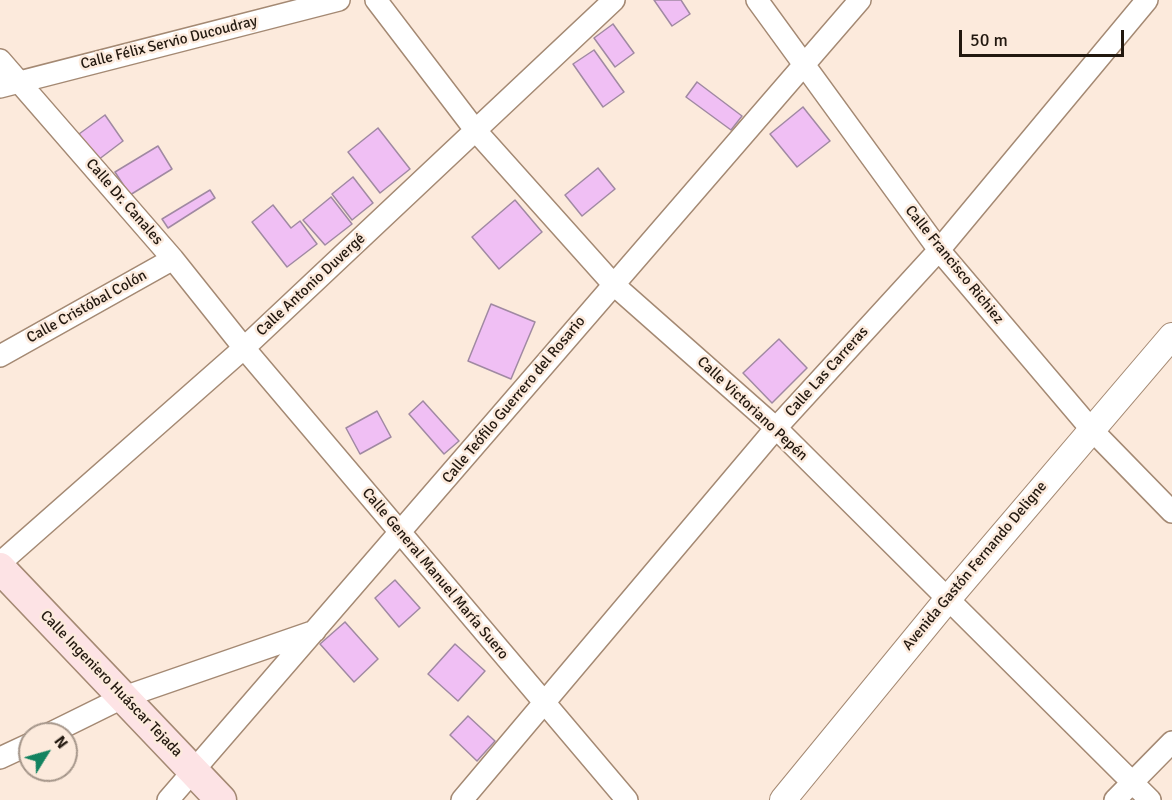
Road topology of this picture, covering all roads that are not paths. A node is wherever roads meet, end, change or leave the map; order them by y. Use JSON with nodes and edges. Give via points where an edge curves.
{"nodes":[{"id":1,"x":339,"y":0,"type":"edge"},
{"id":2,"x":376,"y":0,"type":"edge"},
{"id":3,"x":614,"y":0,"type":"edge"},
{"id":4,"x":758,"y":0,"type":"edge"},
{"id":5,"x":860,"y":0,"type":"edge"},
{"id":6,"x":1147,"y":0,"type":"edge"},
{"id":7,"x":0,"y":60,"type":"edge"},
{"id":8,"x":805,"y":66,"type":"junction"},
{"id":9,"x":9,"y":85,"type":"edge"},
{"id":10,"x":476,"y":130,"type":"junction"},
{"id":11,"x":939,"y":250,"type":"junction"},
{"id":12,"x":173,"y":259,"type":"junction"},
{"id":13,"x":613,"y":284,"type":"junction"},
{"id":14,"x":1172,"y":336,"type":"edge"},
{"id":15,"x":244,"y":348,"type":"junction"},
{"id":16,"x":0,"y":356,"type":"edge"},
{"id":17,"x":776,"y":428,"type":"junction"},
{"id":18,"x":1091,"y":429,"type":"junction"},
{"id":19,"x":1172,"y":512,"type":"edge"},
{"id":20,"x":400,"y":534,"type":"junction"},
{"id":21,"x":0,"y":563,"type":"edge"},
{"id":22,"x":0,"y":568,"type":"edge"},
{"id":23,"x":946,"y":600,"type":"junction"},
{"id":24,"x":316,"y":631,"type":"junction"},
{"id":25,"x":124,"y":697,"type":"junction"},
{"id":26,"x":544,"y":702,"type":"junction"},
{"id":27,"x":73,"y":722,"type":"edge"},
{"id":28,"x":1172,"y":742,"type":"edge"},
{"id":29,"x":18,"y":750,"type":"edge"},
{"id":30,"x":0,"y":758,"type":"edge"},
{"id":31,"x":193,"y":770,"type":"junction"},
{"id":32,"x":1132,"y":782,"type":"junction"},
{"id":33,"x":168,"y":800,"type":"edge"},
{"id":34,"x":221,"y":800,"type":"edge"},
{"id":35,"x":462,"y":800,"type":"edge"},
{"id":36,"x":627,"y":800,"type":"edge"},
{"id":37,"x":783,"y":800,"type":"edge"},
{"id":38,"x":1115,"y":800,"type":"edge"},
{"id":39,"x":1150,"y":800,"type":"edge"}],
"edges":[{"from":1,"to":9,"type":"street","name":"Calle Félix Servio Ducoudray"},
{"from":2,"to":10,"type":"street","name":"Calle Victoriano Pepén"},
{"from":3,"to":10,"type":"street","name":"Calle Antonio Duvergé"},
{"from":4,"to":8,"type":"street","name":"Calle Francisco Richiez"},
{"from":5,"to":8,"type":"street","name":"Calle Teófilo Guerrero del Rosario"},
{"from":6,"to":11,"type":"street","name":"Calle Las Carreras"},
{"from":7,"to":9,"type":"street","name":"Calle Dr. Canales"},
{"from":8,"to":11,"type":"street","name":"Calle Francisco Richiez"},
{"from":8,"to":13,"type":"street","name":"Calle Teófilo Guerrero del Rosario"},
{"from":9,"to":12,"type":"street","name":"Calle Dr. Canales"},
{"from":10,"to":13,"type":"street","name":"Calle Victoriano Pepén"},
{"from":10,"to":15,"type":"street","name":"Calle Antonio Duvergé"},
{"from":11,"to":17,"type":"street","name":"Calle Las Carreras"},
{"from":11,"to":18,"type":"street","name":"Calle Francisco Richiez"},
{"from":12,"to":15,"type":"street","name":"Calle Dr. Canales"},
{"from":12,"to":16,"type":"street","name":"Calle Cristóbal Colón"},
{"from":13,"to":17,"type":"street","name":"Calle Victoriano Pepén"},
{"from":13,"to":20,"type":"street","name":"Calle Teófilo Guerrero del Rosario"},
{"from":14,"to":18,"type":"street","name":"Avenida Gastón Fernando Deligne"},
{"from":15,"to":20,"type":"street","name":"Calle General Manuel María Suero"},
{"from":15,"to":21,"type":"street","name":"Calle Antonio Duvergé"},
{"from":17,"to":23,"type":"street","name":"Calle Victoriano Pepén"},
{"from":17,"to":26,"type":"street","name":"Calle Las Carreras"},
{"from":18,"to":19,"type":"street","name":"Calle Francisco Richiez"},
{"from":18,"to":23,"type":"street","name":"Avenida Gastón Fernando Deligne"},
{"from":20,"to":24,"type":"street","name":"Calle Teófilo Guerrero del Rosario"},
{"from":20,"to":26,"type":"street","name":"Calle General Manuel María Suero"},
{"from":22,"to":25,"type":"main road","name":"Calle Ingeniero Huáscar Tejada"},
{"from":23,"to":32,"type":"street","name":"Calle Victoriano Pepén"},
{"from":23,"to":37,"type":"street","name":"Avenida Gastón Fernando Deligne"},
{"from":24,"to":25,"type":"street"},
{"from":24,"to":31,"type":"street","name":"Calle Teófilo Guerrero del Rosario"},
{"from":25,"to":27,"type":"street"},
{"from":25,"to":31,"type":"main road","name":"Calle Ingeniero Huáscar Tejada"},
{"from":26,"to":35,"type":"street","name":"Calle Las Carreras"},
{"from":26,"to":36,"type":"street","name":"Calle General Manuel María Suero"},
{"from":28,"to":32,"type":"street"},
{"from":29,"to":30,"type":"street"},
{"from":31,"to":33,"type":"street","name":"Calle Teófilo Guerrero del Rosario"},
{"from":31,"to":34,"type":"main road","name":"Calle Ingeniero Huáscar Tejada"},
{"from":32,"to":38,"type":"street"},
{"from":32,"to":39,"type":"street","name":"Calle Victoriano Pepén"}]}
